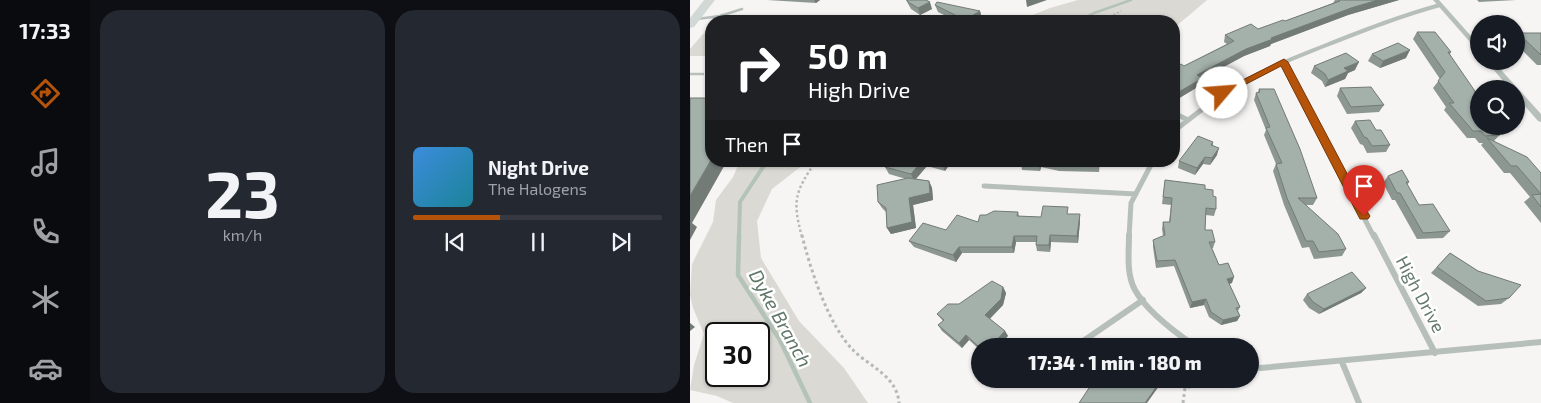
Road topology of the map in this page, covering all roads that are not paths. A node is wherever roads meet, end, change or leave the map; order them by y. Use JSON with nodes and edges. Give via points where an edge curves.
{"nodes":[{"id":1,"x":710,"y":0,"type":"edge"},
{"id":2,"x":1438,"y":3,"type":"edge"},
{"id":3,"x":742,"y":9,"type":"dead end"},
{"id":4,"x":723,"y":15,"type":"edge"},
{"id":5,"x":705,"y":19,"type":"edge"},
{"id":6,"x":692,"y":22,"type":"edge"},
{"id":7,"x":1470,"y":39,"type":"edge"},
{"id":8,"x":1284,"y":62,"type":"junction"},
{"id":9,"x":1497,"y":70,"type":"edge"},
{"id":10,"x":690,"y":74,"type":"edge"},
{"id":11,"x":703,"y":74,"type":"dead end"},
{"id":12,"x":1506,"y":80,"type":"edge"},
{"id":13,"x":1525,"y":101,"type":"edge"},
{"id":14,"x":1180,"y":117,"type":"edge"},
{"id":15,"x":1541,"y":119,"type":"edge"},
{"id":16,"x":1188,"y":120,"type":"junction"},
{"id":17,"x":1180,"y":126,"type":"edge"},
{"id":18,"x":1150,"y":167,"type":"edge"},
{"id":19,"x":984,"y":186,"type":"dead end"},
{"id":20,"x":1136,"y":194,"type":"junction"},
{"id":21,"x":1143,"y":300,"type":"junction"},
{"id":22,"x":1088,"y":338,"type":"edge"},
{"id":23,"x":1182,"y":338,"type":"edge"},
{"id":24,"x":1541,"y":342,"type":"edge"},
{"id":25,"x":1435,"y":353,"type":"junction"},
{"id":26,"x":1342,"y":362,"type":"junction"},
{"id":27,"x":1259,"y":368,"type":"edge"},
{"id":28,"x":1359,"y":403,"type":"edge"}],
"edges":[{"from":1,"to":6,"type":"main road"},
{"from":2,"to":7,"type":"street"},
{"from":2,"to":8,"type":"street"},
{"from":3,"to":4,"type":"lane"},
{"from":5,"to":6,"type":"lane"},
{"from":8,"to":16,"type":"street","via":[[1222,93]]},
{"from":8,"to":25,"type":"street","name":"High Drive"},
{"from":9,"to":12,"type":"street"},
{"from":10,"to":11,"type":"lane"},
{"from":13,"to":15,"type":"street"},
{"from":14,"to":16,"type":"street"},
{"from":16,"to":17,"type":"street"},
{"from":18,"to":20,"type":"street"},
{"from":19,"to":20,"type":"street"},
{"from":20,"to":21,"type":"street","via":[[1132,203],[1128,264],[1134,289]]},
{"from":21,"to":22,"type":"street"},
{"from":21,"to":23,"type":"street"},
{"from":24,"to":25,"type":"street"},
{"from":25,"to":26,"type":"street"},
{"from":26,"to":27,"type":"street"},
{"from":26,"to":28,"type":"street"}]}
